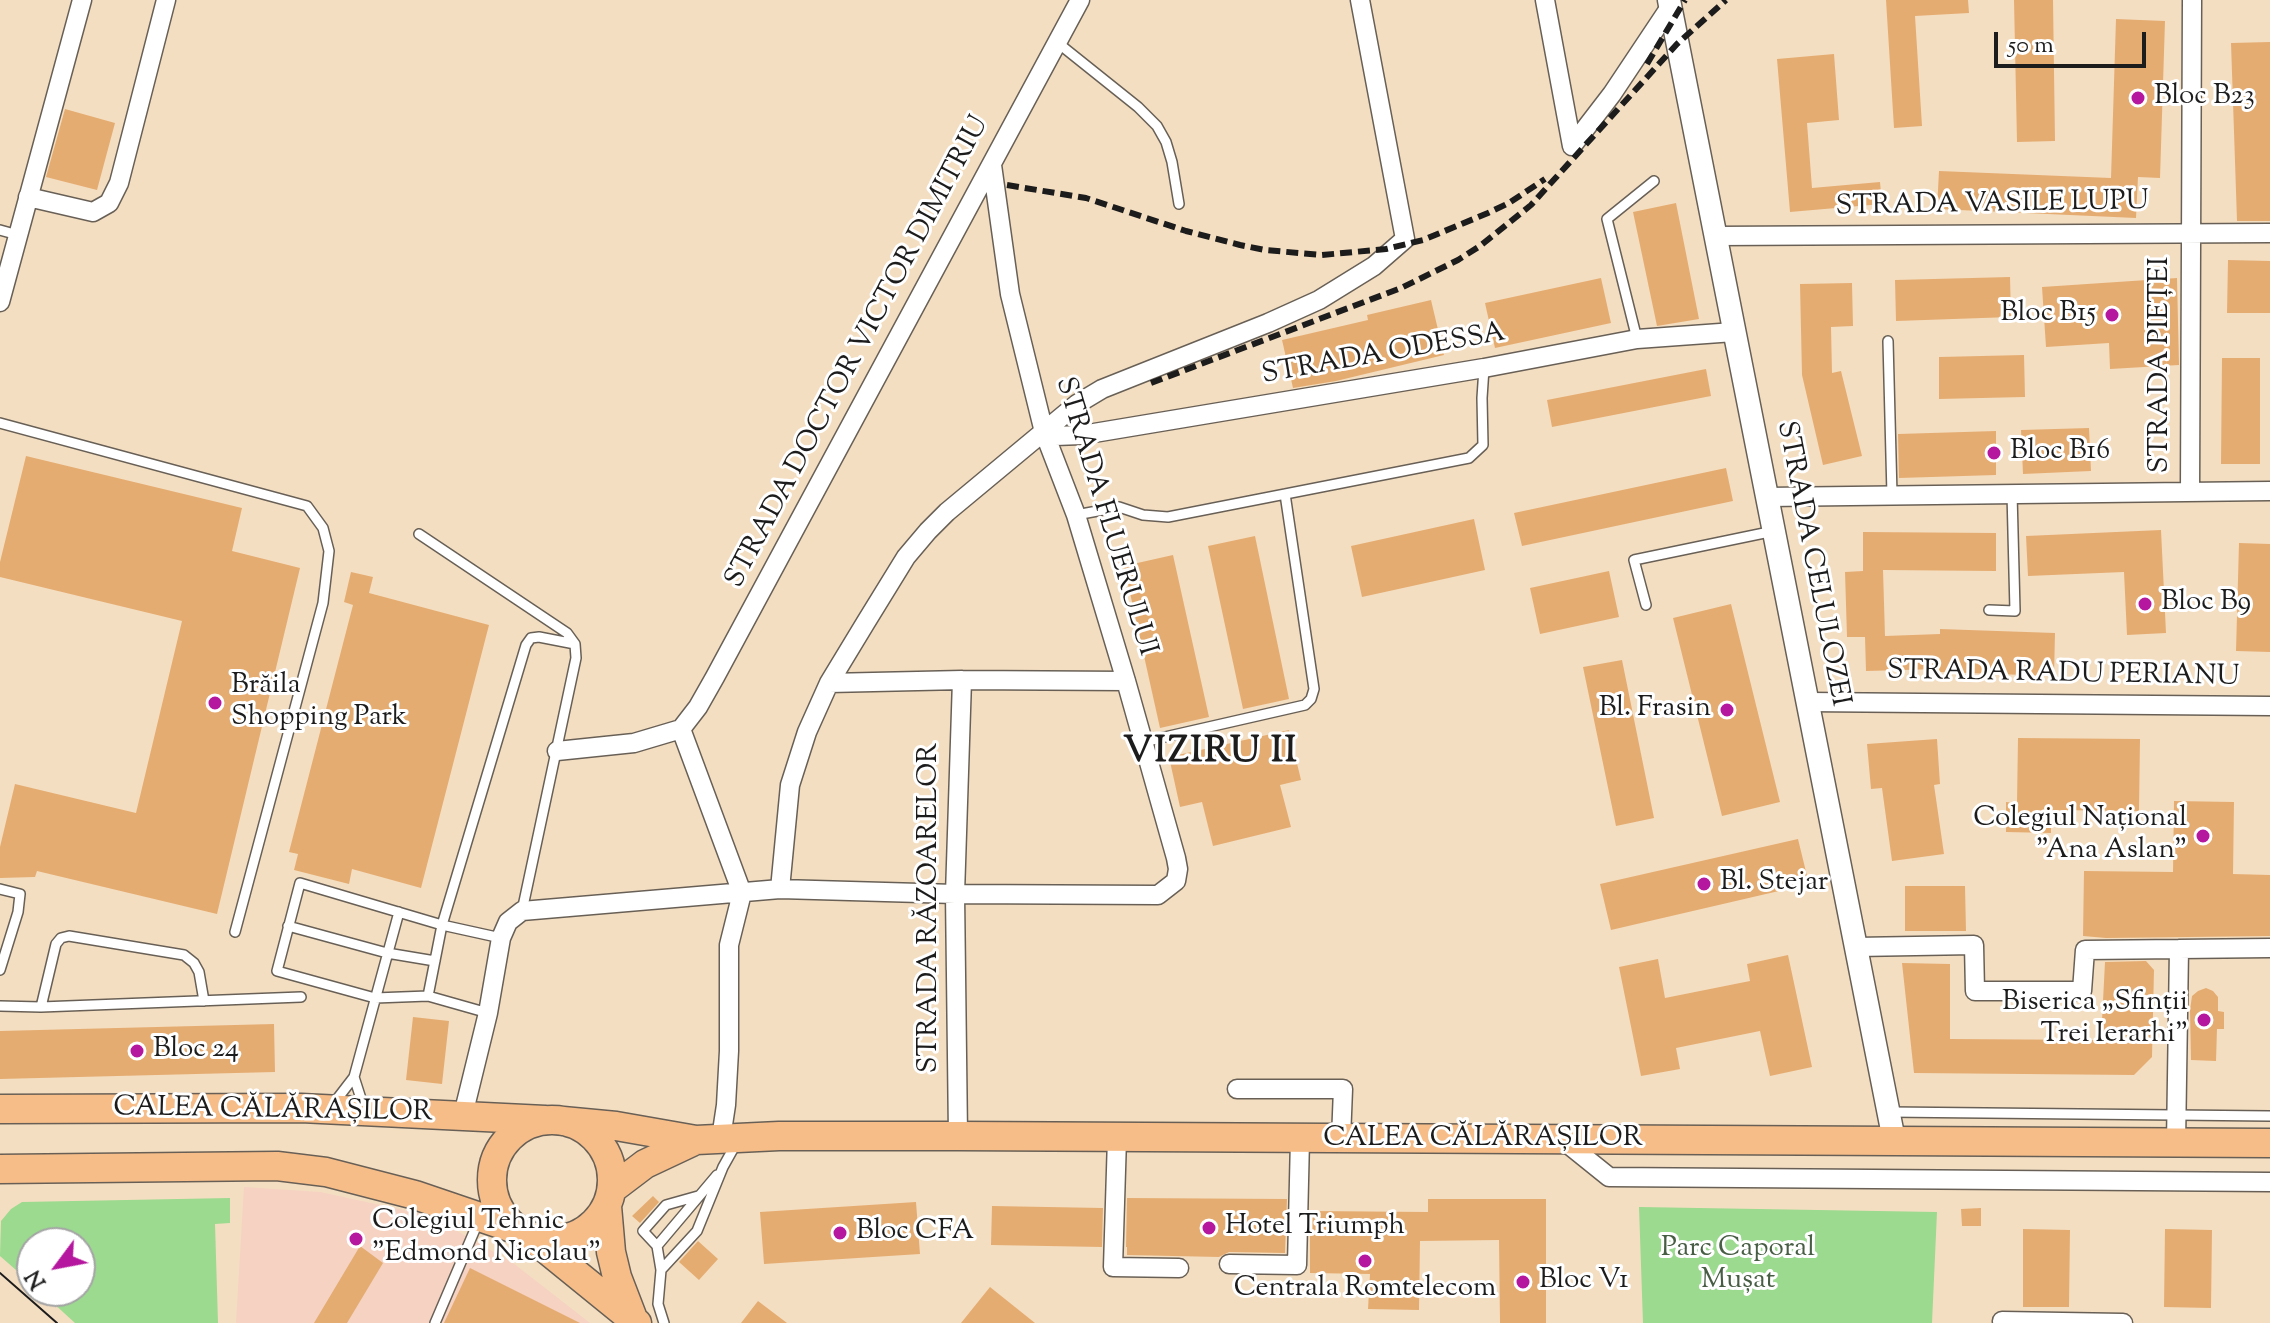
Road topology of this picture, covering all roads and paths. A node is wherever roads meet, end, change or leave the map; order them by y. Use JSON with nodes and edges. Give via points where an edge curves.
{"nodes":[{"id":1,"x":82,"y":0,"type":"edge"},
{"id":2,"x":166,"y":0,"type":"edge"},
{"id":3,"x":1080,"y":0,"type":"edge"},
{"id":4,"x":1360,"y":0,"type":"edge"},
{"id":5,"x":1545,"y":0,"type":"edge"},
{"id":6,"x":2192,"y":0,"type":"edge"},
{"id":7,"x":1670,"y":3,"type":"edge"},
{"id":8,"x":1058,"y":43,"type":"junction"},
{"id":9,"x":992,"y":165,"type":"junction"},
{"id":10,"x":1654,"y":181,"type":"dead end"},
{"id":11,"x":28,"y":197,"type":"junction"},
{"id":12,"x":1179,"y":204,"type":"dead end"},
{"id":13,"x":2191,"y":232,"type":"junction"},
{"id":14,"x":9,"y":233,"type":"edge"},
{"id":15,"x":2270,"y":233,"type":"edge"},
{"id":16,"x":1716,"y":236,"type":"junction"},
{"id":17,"x":0,"y":302,"type":"edge"},
{"id":18,"x":1734,"y":332,"type":"junction"},
{"id":19,"x":1637,"y":339,"type":"junction"},
{"id":20,"x":1888,"y":341,"type":"dead end"},
{"id":21,"x":1484,"y":368,"type":"junction"},
{"id":22,"x":0,"y":423,"type":"edge"},
{"id":23,"x":1044,"y":432,"type":"junction"},
{"id":24,"x":2190,"y":491,"type":"junction"},
{"id":25,"x":2270,"y":491,"type":"edge"},
{"id":26,"x":2012,"y":493,"type":"junction"},
{"id":27,"x":1285,"y":494,"type":"junction"},
{"id":28,"x":1892,"y":495,"type":"junction"},
{"id":29,"x":1767,"y":497,"type":"junction"},
{"id":30,"x":1076,"y":515,"type":"junction"},
{"id":31,"x":1774,"y":531,"type":"junction"},
{"id":32,"x":419,"y":534,"type":"dead end"},
{"id":33,"x":1646,"y":605,"type":"dead end"},
{"id":34,"x":1989,"y":610,"type":"dead end"},
{"id":35,"x":575,"y":644,"type":"junction"},
{"id":36,"x":962,"y":680,"type":"junction"},
{"id":37,"x":1126,"y":681,"type":"junction"},
{"id":38,"x":829,"y":683,"type":"junction"},
{"id":39,"x":1807,"y":702,"type":"junction"},
{"id":40,"x":2270,"y":706,"type":"edge"},
{"id":41,"x":681,"y":729,"type":"junction"},
{"id":42,"x":1143,"y":742,"type":"junction"},
{"id":43,"x":557,"y":751,"type":"junction"},
{"id":44,"x":0,"y":889,"type":"edge"},
{"id":45,"x":780,"y":889,"type":"junction"},
{"id":46,"x":742,"y":893,"type":"junction"},
{"id":47,"x":955,"y":894,"type":"junction"},
{"id":48,"x":522,"y":911,"type":"junction"},
{"id":49,"x":399,"y":912,"type":"junction"},
{"id":50,"x":442,"y":925,"type":"junction"},
{"id":51,"x":288,"y":926,"type":"junction"},
{"id":52,"x":235,"y":932,"type":"dead end"},
{"id":53,"x":501,"y":938,"type":"junction"},
{"id":54,"x":1856,"y":947,"type":"junction"},
{"id":55,"x":2270,"y":948,"type":"edge"},
{"id":56,"x":2179,"y":949,"type":"junction"},
{"id":57,"x":387,"y":953,"type":"junction"},
{"id":58,"x":435,"y":961,"type":"junction"},
{"id":59,"x":0,"y":970,"type":"edge"},
{"id":60,"x":428,"y":996,"type":"junction"},
{"id":61,"x":301,"y":997,"type":"dead end"},
{"id":62,"x":375,"y":998,"type":"junction"},
{"id":63,"x":204,"y":1001,"type":"junction"},
{"id":64,"x":0,"y":1006,"type":"edge"},
{"id":65,"x":41,"y":1007,"type":"junction"},
{"id":66,"x":488,"y":1013,"type":"junction"},
{"id":67,"x":354,"y":1077,"type":"junction"},
{"id":68,"x":1237,"y":1089,"type":"dead end"},
{"id":69,"x":0,"y":1109,"type":"edge"},
{"id":70,"x":329,"y":1109,"type":"junction"},
{"id":71,"x":365,"y":1110,"type":"junction"},
{"id":72,"x":1888,"y":1112,"type":"junction"},
{"id":73,"x":463,"y":1115,"type":"junction"},
{"id":74,"x":2270,"y":1116,"type":"edge"},
{"id":75,"x":554,"y":1121,"type":"junction"},
{"id":76,"x":2176,"y":1129,"type":"junction"},
{"id":77,"x":958,"y":1136,"type":"junction"},
{"id":78,"x":1117,"y":1138,"type":"junction"},
{"id":79,"x":719,"y":1139,"type":"junction"},
{"id":80,"x":1300,"y":1139,"type":"junction"},
{"id":81,"x":1341,"y":1139,"type":"junction"},
{"id":82,"x":1563,"y":1140,"type":"junction"},
{"id":83,"x":1894,"y":1140,"type":"junction"},
{"id":84,"x":2270,"y":1143,"type":"edge"},
{"id":85,"x":723,"y":1167,"type":"junction"},
{"id":86,"x":0,"y":1169,"type":"edge"},
{"id":87,"x":2270,"y":1182,"type":"edge"},
{"id":88,"x":700,"y":1195,"type":"junction"},
{"id":89,"x":609,"y":1197,"type":"junction"},
{"id":90,"x":480,"y":1217,"type":"junction"},
{"id":91,"x":524,"y":1234,"type":"junction"},
{"id":92,"x":657,"y":1246,"type":"junction"},
{"id":93,"x":1229,"y":1264,"type":"dead end"},
{"id":94,"x":1179,"y":1268,"type":"dead end"},
{"id":95,"x":661,"y":1270,"type":"junction"},
{"id":96,"x":2002,"y":1321,"type":"edge"},
{"id":97,"x":636,"y":1322,"type":"edge"},
{"id":98,"x":435,"y":1323,"type":"edge"},
{"id":99,"x":664,"y":1323,"type":"edge"},
{"id":100,"x":2123,"y":1323,"type":"edge"}],
"edges":[{"from":1,"to":11,"type":"street"},
{"from":2,"to":11,"type":"street","via":[[119,183],[109,203],[93,212]]},
{"from":3,"to":8,"type":"street","name":"STRADA DOCTOR VICTOR DIMITRIU"},
{"from":4,"to":23,"type":"street","name":"STRADA ODESSA","via":[[1405,239],[1374,266],[1319,300],[1102,389]]},
{"from":5,"to":7,"type":"street","via":[[1572,146]]},
{"from":6,"to":13,"type":"street","name":"STRADA PIEȚEI"},
{"from":7,"to":16,"type":"street","name":"STRADA CELULOZEI"},
{"from":8,"to":9,"type":"street","name":"STRADA DOCTOR VICTOR DIMITRIU"},
{"from":8,"to":12,"type":"lane","via":[[1157,126],[1172,162]]},
{"from":9,"to":23,"type":"street","name":"STRADA FLUERULUI","via":[[1010,294]]},
{"from":9,"to":41,"type":"street","name":"STRADA DOCTOR VICTOR DIMITRIU","via":[[715,677]]},
{"from":10,"to":19,"type":"lane","via":[[1607,219]]},
{"from":11,"to":14,"type":"street"},
{"from":13,"to":15,"type":"street","name":"STRADA VASILE LUPU"},
{"from":13,"to":16,"type":"street","name":"STRADA VASILE LUPU"},
{"from":13,"to":24,"type":"street","name":"STRADA PIEȚEI"},
{"from":14,"to":17,"type":"street"},
{"from":16,"to":18,"type":"street","name":"STRADA CELULOZEI"},
{"from":18,"to":19,"type":"street","name":"STRADA ODESSA"},
{"from":18,"to":29,"type":"street","name":"STRADA CELULOZEI"},
{"from":19,"to":21,"type":"street","name":"STRADA ODESSA"},
{"from":20,"to":28,"type":"lane"},
{"from":21,"to":23,"type":"street","name":"STRADA ODESSA","via":[[1082,435]]},
{"from":21,"to":27,"type":"lane","via":[[1483,445],[1469,458]]},
{"from":22,"to":52,"type":"lane","via":[[307,506],[323,528],[329,551],[323,603]]},
{"from":23,"to":30,"type":"street","name":"STRADA FLUERULUI"},
{"from":23,"to":38,"type":"street","name":"STRADA ODESSA","via":[[947,512],[906,557]]},
{"from":24,"to":25,"type":"street"},
{"from":24,"to":26,"type":"street"},
{"from":26,"to":28,"type":"street"},
{"from":26,"to":34,"type":"lane","via":[[2015,611]]},
{"from":27,"to":30,"type":"lane","via":[[1168,517],[1119,507]]},
{"from":27,"to":42,"type":"lane","via":[[1314,689],[1311,699],[1305,705]]},
{"from":28,"to":29,"type":"street"},
{"from":29,"to":31,"type":"street","name":"STRADA CELULOZEI"},
{"from":30,"to":37,"type":"street","name":"STRADA FLUERULUI"},
{"from":31,"to":33,"type":"lane","via":[[1634,560]]},
{"from":31,"to":39,"type":"street","name":"STRADA CELULOZEI"},
{"from":32,"to":35,"type":"lane","via":[[567,633]]},
{"from":35,"to":43,"type":"lane"},
{"from":35,"to":50,"type":"lane","via":[[539,637],[526,645]]},
{"from":36,"to":37,"type":"street"},
{"from":36,"to":38,"type":"street"},
{"from":36,"to":47,"type":"street","name":"STRADA RĂZOARELOR"},
{"from":37,"to":42,"type":"street","name":"STRADA FLUERULUI"},
{"from":38,"to":45,"type":"street","name":"STRADA ODESSA","via":[[790,785]]},
{"from":39,"to":40,"type":"street","name":"STRADA RADU PERIANU"},
{"from":39,"to":54,"type":"street","name":"STRADA CELULOZEI"},
{"from":41,"to":43,"type":"street","via":[[634,743]]},
{"from":41,"to":46,"type":"street"},
{"from":42,"to":47,"type":"street","name":"STRADA FLUERULUI","via":[[1176,858],[1176,881],[1158,895]]},
{"from":43,"to":48,"type":"lane"},
{"from":44,"to":59,"type":"lane","via":[[20,894]]},
{"from":45,"to":46,"type":"street"},
{"from":45,"to":47,"type":"street"},
{"from":46,"to":48,"type":"street"},
{"from":46,"to":79,"type":"street","via":[[729,945],[729,1051]]},
{"from":47,"to":77,"type":"street","name":"STRADA RĂZOARELOR"},
{"from":48,"to":53,"type":"street","via":[[508,922]]},
{"from":49,"to":50,"type":"lane"},
{"from":49,"to":51,"type":"lane","via":[[300,883]]},
{"from":49,"to":57,"type":"lane"},
{"from":50,"to":53,"type":"lane"},
{"from":50,"to":58,"type":"lane"},
{"from":51,"to":57,"type":"lane"},
{"from":51,"to":62,"type":"lane","via":[[277,971]]},
{"from":53,"to":66,"type":"street"},
{"from":54,"to":56,"type":"street","via":[[1974,945],[1975,991],[2082,991],[2085,950]]},
{"from":54,"to":72,"type":"street","name":"STRADA CELULOZEI"},
{"from":55,"to":56,"type":"street"},
{"from":56,"to":76,"type":"street"},
{"from":57,"to":58,"type":"lane"},
{"from":57,"to":62,"type":"lane"},
{"from":58,"to":60,"type":"lane"},
{"from":60,"to":62,"type":"lane"},
{"from":60,"to":66,"type":"lane"},
{"from":61,"to":63,"type":"lane"},
{"from":62,"to":67,"type":"lane"},
{"from":63,"to":65,"type":"lane"},
{"from":63,"to":65,"type":"lane","via":[[199,972],[184,955],[69,936],[56,944]]},
{"from":64,"to":65,"type":"lane"},
{"from":66,"to":73,"type":"street"},
{"from":67,"to":70,"type":"lane"},
{"from":67,"to":71,"type":"lane"},
{"from":68,"to":81,"type":"street","via":[[1343,1089]]},
{"from":69,"to":70,"type":"main road","name":"CALEA CĂLĂRAȘILOR"},
{"from":70,"to":71,"type":"main road","name":"CALEA CĂLĂRAȘILOR"},
{"from":71,"to":73,"type":"main road","name":"CALEA CĂLĂRAȘILOR"},
{"from":72,"to":76,"type":"lane"},
{"from":72,"to":83,"type":"street","name":"STRADA CELULOZEI"},
{"from":73,"to":75,"type":"main road","name":"CALEA CĂLĂRAȘILOR"},
{"from":74,"to":76,"type":"lane"},
{"from":75,"to":79,"type":"main road","name":"CALEA CĂLĂRAȘILOR"},
{"from":75,"to":89,"type":"main road","via":[[580,1127],[595,1138],[611,1170]]},
{"from":75,"to":91,"type":"main road","via":[[529,1125],[512,1135],[493,1167],[496,1204]]},
{"from":76,"to":83,"type":"main road","name":"CALEA CĂLĂRAȘILOR"},
{"from":76,"to":84,"type":"main road","name":"CALEA CĂLĂRAȘILOR"},
{"from":77,"to":78,"type":"main road","name":"CALEA CĂLĂRAȘILOR"},
{"from":77,"to":79,"type":"main road","name":"CALEA CĂLĂRAȘILOR"},
{"from":78,"to":80,"type":"main road","name":"CALEA CĂLĂRAȘILOR"},
{"from":78,"to":94,"type":"street","via":[[1113,1267]]},
{"from":79,"to":85,"type":"lane"},
{"from":79,"to":89,"type":"main road","name":"CALEA CĂLĂRAȘILOR","via":[[645,1164]]},
{"from":80,"to":81,"type":"main road","name":"CALEA CĂLĂRAȘILOR"},
{"from":80,"to":93,"type":"street","via":[[1297,1265]]},
{"from":81,"to":82,"type":"main road","name":"CALEA CĂLĂRAȘILOR"},
{"from":82,"to":83,"type":"main road","name":"CALEA CĂLĂRAȘILOR"},
{"from":82,"to":87,"type":"street","via":[[1609,1177]]},
{"from":85,"to":88,"type":"lane"},
{"from":85,"to":95,"type":"lane","via":[[697,1231]]},
{"from":86,"to":90,"type":"main road","name":"CALEA CĂLĂRAȘILOR","via":[[277,1166],[367,1182]]},
{"from":88,"to":92,"type":"lane"},
{"from":88,"to":92,"type":"lane","via":[[666,1205],[643,1231]]},
{"from":89,"to":91,"type":"main road","via":[[596,1222],[581,1233],[564,1240]]},
{"from":89,"to":97,"type":"main road","via":[[611,1252]]},
{"from":90,"to":91,"type":"main road","name":"CALEA CĂLĂRAȘILOR"},
{"from":90,"to":98,"type":"lane"},
{"from":91,"to":97,"type":"main road"},
{"from":92,"to":95,"type":"lane"},
{"from":95,"to":99,"type":"lane","via":[[658,1304]]},
{"from":96,"to":100,"type":"street"}]}
